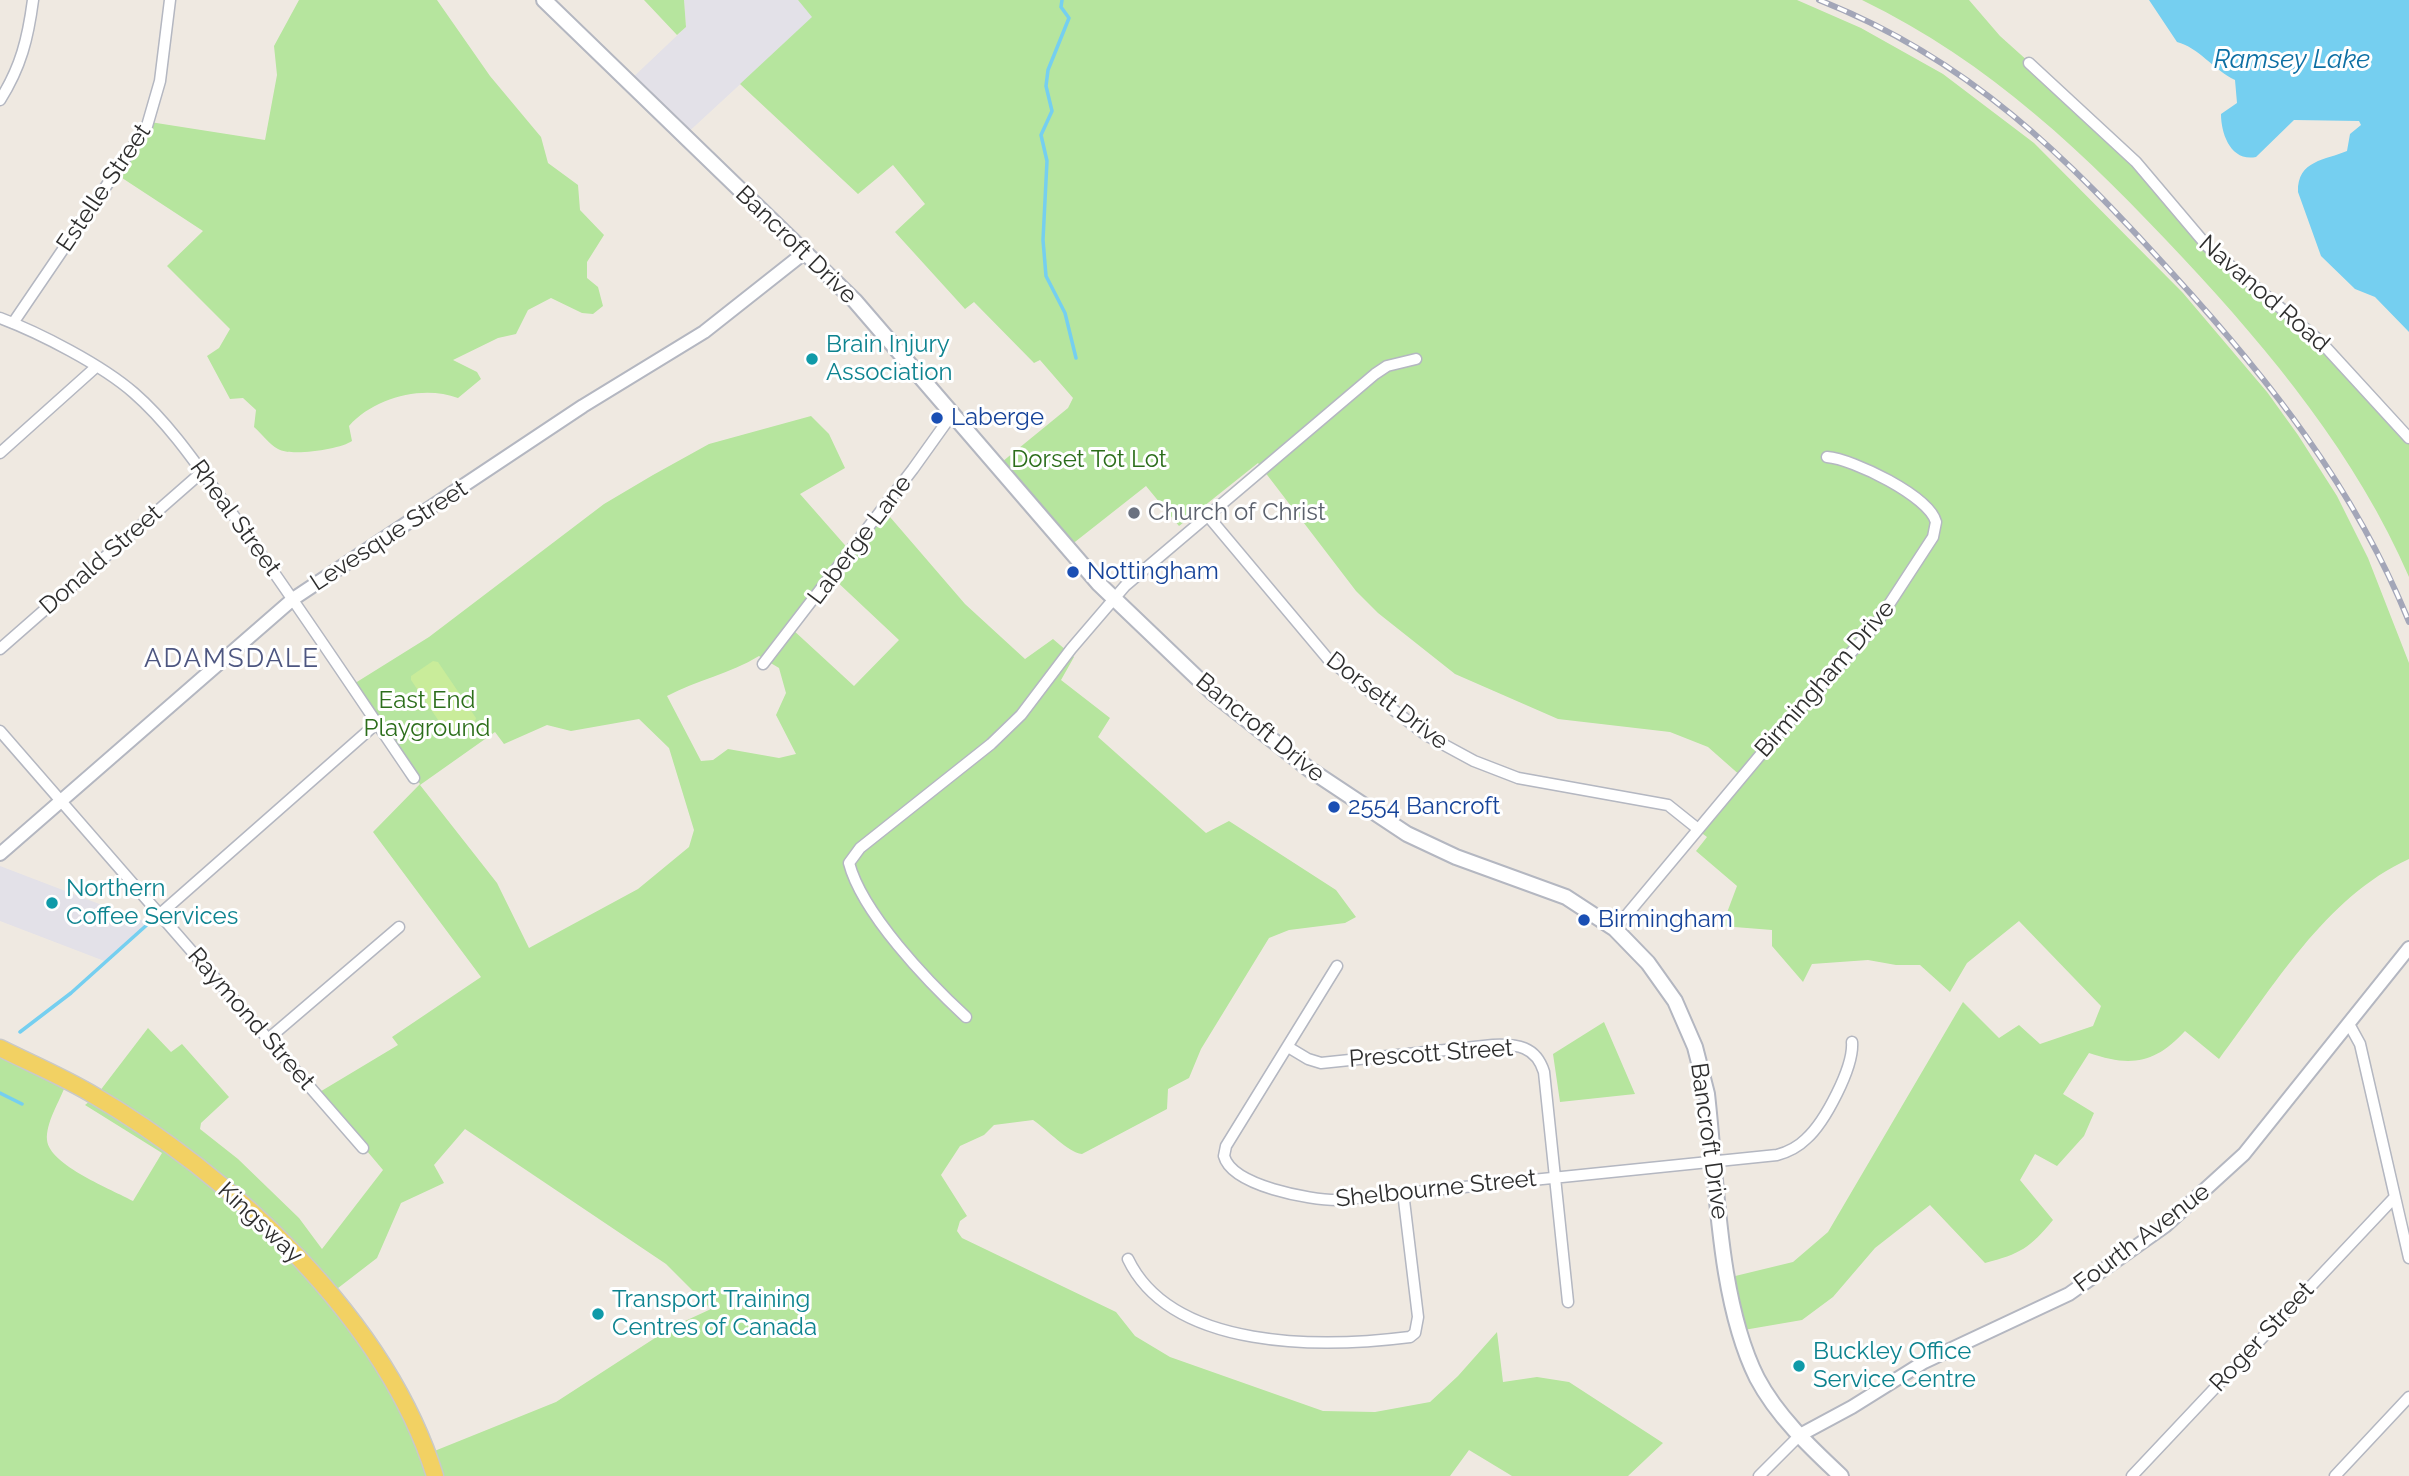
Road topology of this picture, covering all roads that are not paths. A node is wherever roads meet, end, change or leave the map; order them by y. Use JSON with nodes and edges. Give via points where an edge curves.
{"nodes":[{"id":1,"x":33,"y":0,"type":"edge"},
{"id":2,"x":170,"y":0,"type":"edge"},
{"id":3,"x":544,"y":0,"type":"edge"},
{"id":4,"x":2029,"y":63,"type":"dead end"},
{"id":5,"x":0,"y":100,"type":"edge"},
{"id":6,"x":804,"y":253,"type":"junction"},
{"id":7,"x":0,"y":318,"type":"edge"},
{"id":8,"x":13,"y":323,"type":"junction"},
{"id":9,"x":1416,"y":359,"type":"dead end"},
{"id":10,"x":96,"y":367,"type":"junction"},
{"id":11,"x":953,"y":413,"type":"junction"},
{"id":12,"x":2409,"y":438,"type":"edge"},
{"id":13,"x":0,"y":453,"type":"edge"},
{"id":14,"x":1827,"y":457,"type":"dead end"},
{"id":15,"x":202,"y":472,"type":"junction"},
{"id":16,"x":1208,"y":516,"type":"junction"},
{"id":17,"x":293,"y":599,"type":"junction"},
{"id":18,"x":1113,"y":599,"type":"junction"},
{"id":19,"x":0,"y":649,"type":"edge"},
{"id":20,"x":762,"y":664,"type":"dead end"},
{"id":21,"x":377,"y":723,"type":"junction"},
{"id":22,"x":0,"y":731,"type":"edge"},
{"id":23,"x":414,"y":778,"type":"dead end"},
{"id":24,"x":61,"y":802,"type":"junction"},
{"id":25,"x":1698,"y":829,"type":"junction"},
{"id":26,"x":0,"y":854,"type":"edge"},
{"id":27,"x":160,"y":914,"type":"junction"},
{"id":28,"x":399,"y":927,"type":"dead end"},
{"id":29,"x":1615,"y":929,"type":"junction"},
{"id":30,"x":2409,"y":948,"type":"edge"},
{"id":31,"x":1337,"y":966,"type":"dead end"},
{"id":32,"x":966,"y":1017,"type":"dead end"},
{"id":33,"x":2349,"y":1024,"type":"junction"},
{"id":34,"x":268,"y":1039,"type":"junction"},
{"id":35,"x":1852,"y":1042,"type":"dead end"},
{"id":36,"x":1288,"y":1047,"type":"junction"},
{"id":37,"x":2,"y":1050,"type":"edge"},
{"id":38,"x":363,"y":1148,"type":"dead end"},
{"id":39,"x":1714,"y":1162,"type":"junction"},
{"id":40,"x":1554,"y":1177,"type":"junction"},
{"id":41,"x":1403,"y":1192,"type":"junction"},
{"id":42,"x":2393,"y":1199,"type":"junction"},
{"id":43,"x":1128,"y":1258,"type":"dead end"},
{"id":44,"x":2409,"y":1258,"type":"edge"},
{"id":45,"x":1568,"y":1302,"type":"dead end"},
{"id":46,"x":2409,"y":1397,"type":"edge"},
{"id":47,"x":1800,"y":1435,"type":"junction"},
{"id":48,"x":435,"y":1475,"type":"edge"},
{"id":49,"x":1759,"y":1476,"type":"edge"},
{"id":50,"x":1841,"y":1476,"type":"edge"},
{"id":51,"x":2132,"y":1476,"type":"edge"},
{"id":52,"x":2335,"y":1476,"type":"edge"}],
"edges":[{"from":1,"to":5,"type":"street","via":[[20,66]]},
{"from":2,"to":8,"type":"street","name":"Estelle Street","via":[[160,80],[147,126]]},
{"from":3,"to":6,"type":"main road","name":"Bancroft Drive"},
{"from":4,"to":12,"type":"street","name":"Navanod Road","via":[[2136,162],[2208,247],[2320,341]]},
{"from":6,"to":11,"type":"main road","name":"Bancroft Drive","via":[[881,328]]},
{"from":6,"to":17,"type":"street","name":"Levesque Street","via":[[704,332],[583,406]]},
{"from":7,"to":8,"type":"street","name":"Rheal Street"},
{"from":8,"to":10,"type":"street","name":"Rheal Street"},
{"from":9,"to":16,"type":"street","via":[[1375,374]]},
{"from":10,"to":13,"type":"street"},
{"from":10,"to":15,"type":"street","name":"Rheal Street","via":[[136,395]]},
{"from":11,"to":18,"type":"main road","name":"Bancroft Drive"},
{"from":11,"to":20,"type":"street","name":"Laberge Lane"},
{"from":14,"to":25,"type":"street","name":"Birmingham Drive","via":[[1858,465],[1925,505],[1936,522],[1933,537],[1875,626]]},
{"from":15,"to":17,"type":"street","name":"Rheal Street"},
{"from":15,"to":19,"type":"street","name":"Donald Street"},
{"from":16,"to":18,"type":"street"},
{"from":16,"to":25,"type":"street","name":"Dorsett Drive","via":[[1328,660],[1426,735],[1518,778],[1668,805]]},
{"from":17,"to":21,"type":"street","name":"Rheal Street"},
{"from":17,"to":24,"type":"street","name":"Levesque Street"},
{"from":18,"to":29,"type":"main road","name":"Bancroft Drive","via":[[1246,721],[1362,806],[1430,846],[1566,897]]},
{"from":18,"to":32,"type":"street","via":[[1021,715],[860,848],[849,863],[854,880],[883,923],[915,965]]},
{"from":21,"to":23,"type":"street","name":"Rheal Street"},
{"from":21,"to":27,"type":"street"},
{"from":22,"to":24,"type":"street","name":"Raymond Street"},
{"from":24,"to":26,"type":"street","name":"Levesque Street"},
{"from":24,"to":27,"type":"street","name":"Raymond Street"},
{"from":25,"to":29,"type":"street","name":"Birmingham Drive"},
{"from":27,"to":34,"type":"street","name":"Raymond Street"},
{"from":28,"to":34,"type":"street"},
{"from":29,"to":39,"type":"main road","name":"Bancroft Drive","via":[[1657,974],[1689,1030],[1705,1086]]},
{"from":30,"to":33,"type":"street","name":"Fourth Avenue"},
{"from":31,"to":36,"type":"street","name":"Shelbourne Street"},
{"from":33,"to":42,"type":"street","via":[[2360,1044]]},
{"from":33,"to":47,"type":"street","name":"Fourth Avenue","via":[[2244,1154],[2165,1226],[2069,1294],[1924,1362]]},
{"from":34,"to":38,"type":"street","name":"Raymond Street"},
{"from":35,"to":39,"type":"street","name":"Shelbourne Street","via":[[1850,1066],[1807,1139],[1777,1155]]},
{"from":36,"to":40,"type":"street","name":"Prescott Street","via":[[1321,1063],[1493,1045],[1526,1048],[1539,1059],[1544,1072]]},
{"from":36,"to":41,"type":"street","name":"Shelbourne Street","via":[[1226,1146],[1224,1157],[1229,1167],[1266,1185],[1320,1200]]},
{"from":37,"to":48,"type":"main road","name":"Kingsway","via":[[68,1080],[148,1129],[227,1189],[283,1240],[374,1353],[411,1419]]},
{"from":39,"to":40,"type":"street","name":"Shelbourne Street"},
{"from":39,"to":47,"type":"main road","name":"Bancroft Drive","via":[[1729,1294],[1738,1330],[1758,1379]]},
{"from":40,"to":41,"type":"street","name":"Shelbourne Street"},
{"from":40,"to":45,"type":"street","name":"Prescott Street"},
{"from":41,"to":43,"type":"street","via":[[1418,1317],[1410,1337],[1333,1343],[1257,1338],[1159,1300],[1136,1276]]},
{"from":42,"to":44,"type":"street"},
{"from":42,"to":51,"type":"street","name":"Roger Street"},
{"from":46,"to":52,"type":"street"},
{"from":47,"to":49,"type":"street"},
{"from":47,"to":50,"type":"main road","name":"Bancroft Drive"}]}
